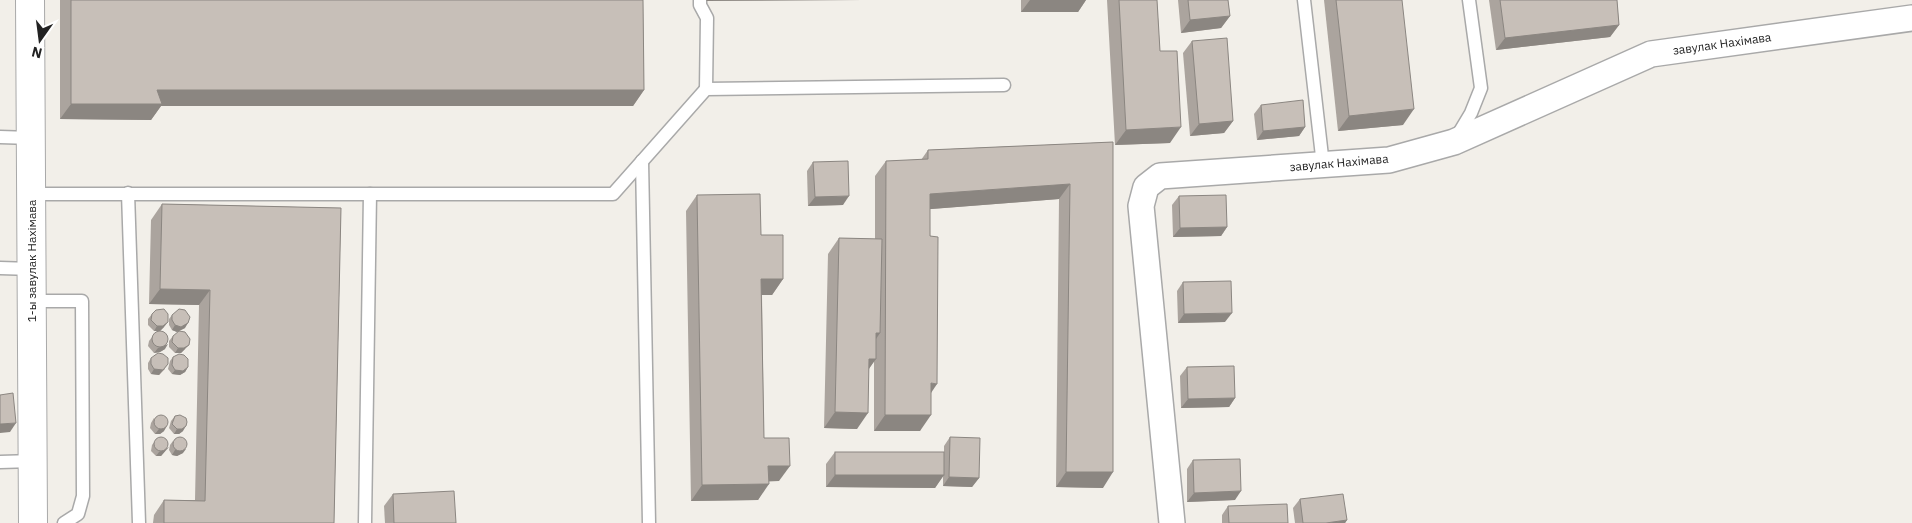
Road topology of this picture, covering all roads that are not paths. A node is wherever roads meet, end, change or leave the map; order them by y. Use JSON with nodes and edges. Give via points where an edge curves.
{"nodes":[{"id":1,"x":30,"y":0,"type":"edge"},
{"id":2,"x":700,"y":0,"type":"edge"},
{"id":3,"x":1304,"y":0,"type":"edge"},
{"id":4,"x":1470,"y":0,"type":"edge"},
{"id":5,"x":1912,"y":18,"type":"edge"},
{"id":6,"x":1004,"y":85,"type":"dead end"},
{"id":7,"x":706,"y":90,"type":"junction"},
{"id":8,"x":0,"y":137,"type":"edge"},
{"id":9,"x":31,"y":138,"type":"junction"},
{"id":10,"x":1454,"y":142,"type":"junction"},
{"id":11,"x":642,"y":161,"type":"junction"},
{"id":12,"x":1324,"y":165,"type":"junction"},
{"id":13,"x":128,"y":193,"type":"junction"},
{"id":14,"x":31,"y":194,"type":"junction"},
{"id":15,"x":370,"y":194,"type":"junction"},
{"id":16,"x":0,"y":268,"type":"edge"},
{"id":17,"x":32,"y":269,"type":"junction"},
{"id":18,"x":32,"y":302,"type":"junction"},
{"id":19,"x":0,"y":462,"type":"edge"},
{"id":20,"x":33,"y":462,"type":"junction"},
{"id":21,"x":33,"y":523,"type":"edge"},
{"id":22,"x":64,"y":523,"type":"edge"},
{"id":23,"x":139,"y":523,"type":"edge"},
{"id":24,"x":365,"y":523,"type":"edge"},
{"id":25,"x":649,"y":523,"type":"edge"},
{"id":26,"x":1172,"y":523,"type":"edge"}],
"edges":[{"from":1,"to":9,"type":"street","name":"1-ы завулак Нахімава"},
{"from":2,"to":7,"type":"lane","via":[[707,18]]},
{"from":3,"to":12,"type":"lane"},
{"from":4,"to":10,"type":"lane","via":[[1480,88],[1472,113]]},
{"from":5,"to":10,"type":"street","name":"завулак Нахімава","via":[[1651,54]]},
{"from":6,"to":7,"type":"lane"},
{"from":7,"to":11,"type":"lane"},
{"from":8,"to":9,"type":"lane"},
{"from":9,"to":14,"type":"street","name":"1-ы завулак Нахімава"},
{"from":10,"to":12,"type":"street","name":"завулак Нахімава","via":[[1389,160]]},
{"from":11,"to":15,"type":"lane","via":[[612,194]]},
{"from":11,"to":25,"type":"lane"},
{"from":12,"to":26,"type":"street","name":"завулак Нахімава","via":[[1160,176],[1146,186],[1140,206]]},
{"from":13,"to":14,"type":"lane"},
{"from":13,"to":15,"type":"lane"},
{"from":13,"to":23,"type":"lane"},
{"from":14,"to":17,"type":"street","name":"1-ы завулак Нахімава"},
{"from":15,"to":24,"type":"lane"},
{"from":16,"to":17,"type":"lane"},
{"from":17,"to":18,"type":"street","name":"1-ы завулак Нахімава"},
{"from":18,"to":20,"type":"street","name":"1-ы завулак Нахімава"},
{"from":18,"to":22,"type":"lane","via":[[82,302],[83,496],[78,514]]},
{"from":19,"to":20,"type":"lane"},
{"from":20,"to":21,"type":"street","name":"1-ы завулак Нахімава"}]}
